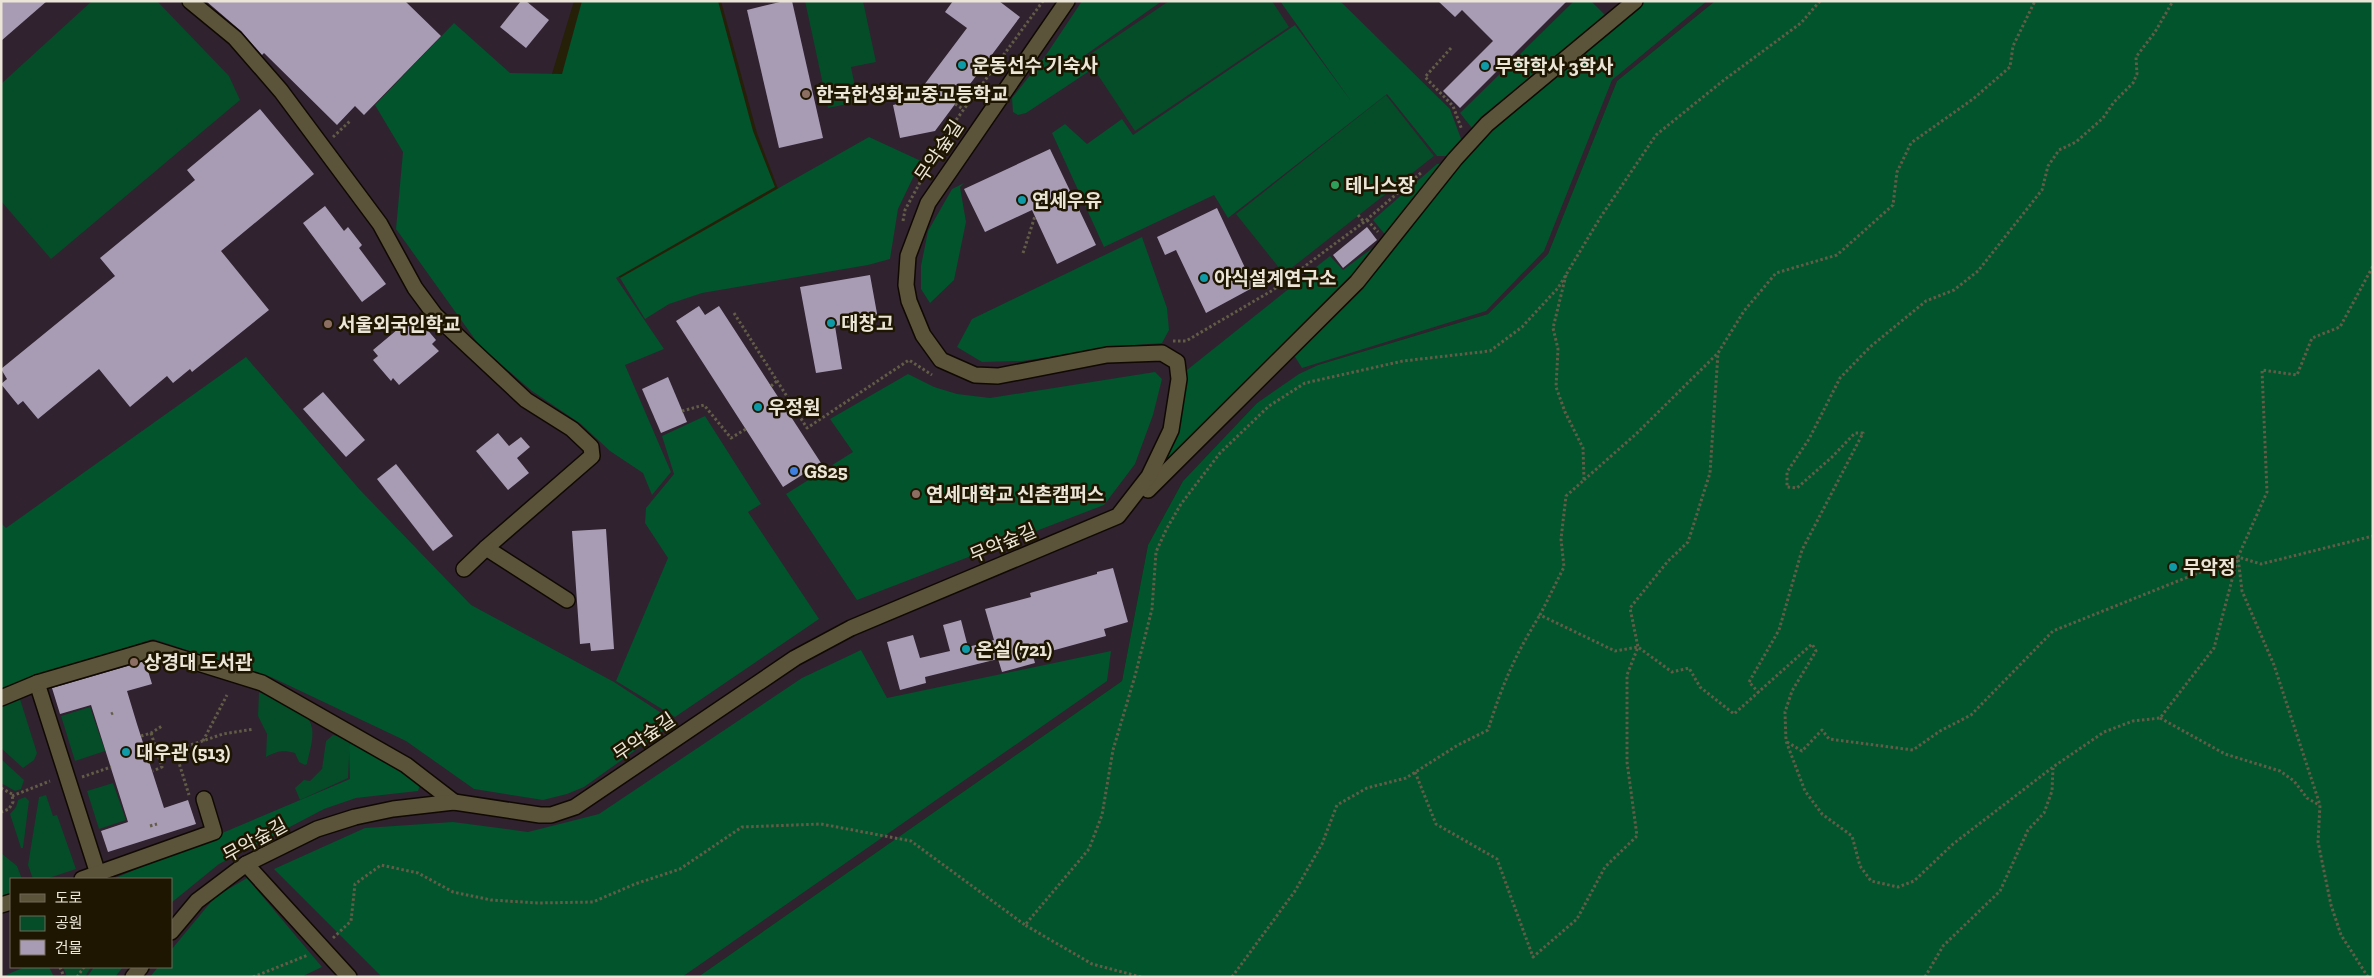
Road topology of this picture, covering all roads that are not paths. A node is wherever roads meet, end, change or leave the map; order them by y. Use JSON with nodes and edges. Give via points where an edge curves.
{"nodes":[{"id":1,"x":190,"y":1,"type":"edge"},
{"id":2,"x":1067,"y":1,"type":"edge"},
{"id":3,"x":1634,"y":3,"type":"edge"},
{"id":4,"x":1142,"y":485,"type":"junction"},
{"id":5,"x":486,"y":548,"type":"junction"},
{"id":6,"x":464,"y":569,"type":"dead end"},
{"id":7,"x":567,"y":600,"type":"dead end"},
{"id":8,"x":37,"y":683,"type":"junction"},
{"id":9,"x":1,"y":698,"type":"edge"},
{"id":10,"x":197,"y":798,"type":"road end"},
{"id":11,"x":454,"y":802,"type":"junction"},
{"id":12,"x":246,"y":864,"type":"junction"},
{"id":13,"x":98,"y":874,"type":"junction"},
{"id":14,"x":85,"y":878,"type":"edge"},
{"id":15,"x":172,"y":931,"type":"edge"},
{"id":16,"x":349,"y":977,"type":"edge"}],
"edges":[{"from":1,"to":5,"type":"street","via":[[236,38],[282,91],[380,224],[435,315],[526,400],[572,430],[591,447],[592,456]]},
{"from":2,"to":4,"type":"street","name":"무악숲길","via":[[928,203],[908,256],[906,285],[923,335],[941,360],[975,375],[998,376],[1107,355],[1162,353],[1171,357],[1179,371],[1171,430]]},
{"from":3,"to":4,"type":"street","via":[[1487,124],[1357,282],[1148,490]]},
{"from":4,"to":11,"type":"street","name":"무악숲길","via":[[1118,516],[851,628],[796,658],[575,806],[540,815]]},
{"from":5,"to":6,"type":"street"},
{"from":5,"to":7,"type":"street"},
{"from":8,"to":9,"type":"street"},
{"from":8,"to":11,"type":"street","via":[[153,648],[262,683],[406,765]]},
{"from":8,"to":13,"type":"street"},
{"from":10,"to":13,"type":"street","via":[[214,832]]},
{"from":11,"to":12,"type":"street","name":"무악숲길","via":[[355,817],[317,829]]},
{"from":12,"to":15,"type":"street","name":"무악숲길","via":[[197,901]]},
{"from":12,"to":16,"type":"street"},
{"from":13,"to":14,"type":"street"}]}
